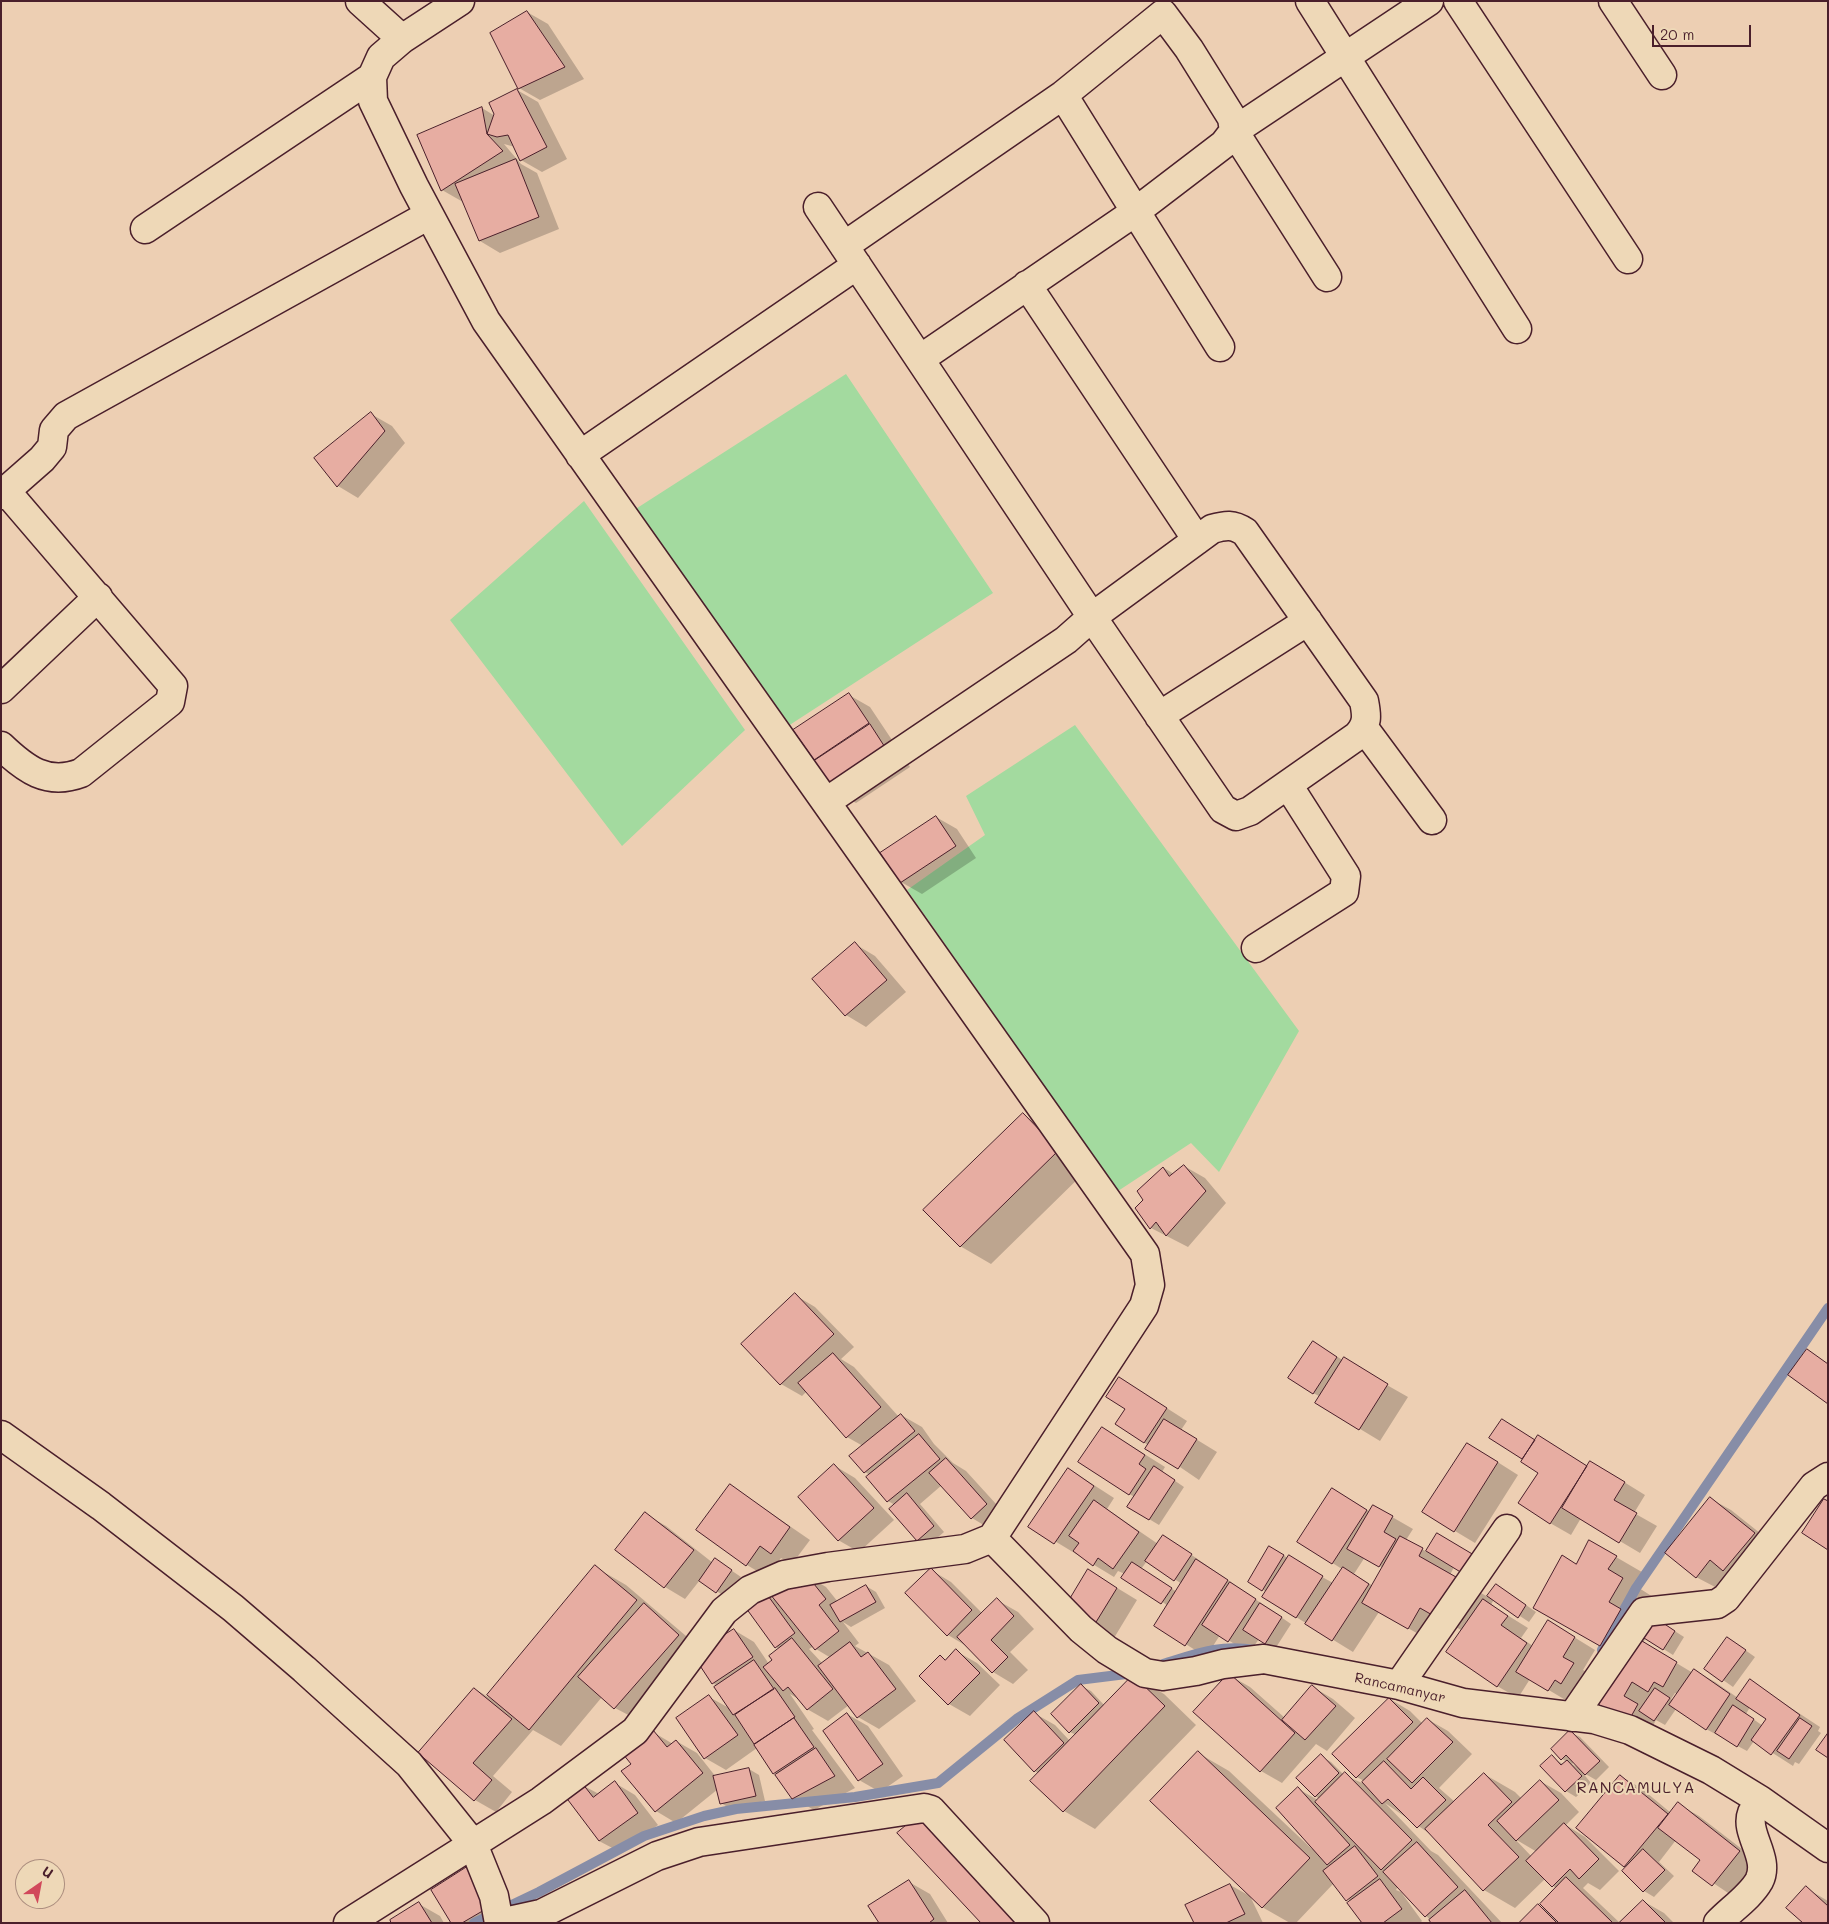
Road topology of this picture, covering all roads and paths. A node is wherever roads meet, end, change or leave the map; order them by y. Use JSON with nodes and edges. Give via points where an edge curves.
{"nodes":[{"id":1,"x":360,"y":1,"type":"edge"},
{"id":2,"x":460,"y":1,"type":"edge"},
{"id":3,"x":1310,"y":1,"type":"edge"},
{"id":4,"x":1429,"y":1,"type":"edge"},
{"id":5,"x":1458,"y":1,"type":"edge"},
{"id":6,"x":1615,"y":2,"type":"edge"},
{"id":7,"x":1172,"y":7,"type":"edge"},
{"id":8,"x":402,"y":39,"type":"junction"},
{"id":9,"x":1344,"y":57,"type":"junction"},
{"id":10,"x":1662,"y":75,"type":"dead end"},
{"id":11,"x":372,"y":77,"type":"junction"},
{"id":12,"x":1063,"y":95,"type":"junction"},
{"id":13,"x":1234,"y":131,"type":"junction"},
{"id":14,"x":818,"y":207,"type":"dead end"},
{"id":15,"x":1135,"y":212,"type":"junction"},
{"id":16,"x":429,"y":215,"type":"junction"},
{"id":17,"x":145,"y":229,"type":"dead end"},
{"id":18,"x":851,"y":256,"type":"junction"},
{"id":19,"x":1628,"y":259,"type":"dead end"},
{"id":20,"x":1327,"y":277,"type":"dead end"},
{"id":21,"x":1027,"y":285,"type":"junction"},
{"id":22,"x":1516,"y":329,"type":"dead end"},
{"id":23,"x":1220,"y":347,"type":"dead end"},
{"id":24,"x":920,"y":359,"type":"junction"},
{"id":25,"x":580,"y":455,"type":"junction"},
{"id":26,"x":4,"y":493,"type":"edge"},
{"id":27,"x":1197,"y":540,"type":"junction"},
{"id":28,"x":98,"y":597,"type":"junction"},
{"id":29,"x":1092,"y":616,"type":"junction"},
{"id":30,"x":1308,"y":621,"type":"junction"},
{"id":31,"x":1,"y":689,"type":"edge"},
{"id":32,"x":1159,"y":716,"type":"junction"},
{"id":33,"x":1364,"y":728,"type":"junction"},
{"id":34,"x":1,"y":746,"type":"edge"},
{"id":35,"x":1288,"y":785,"type":"junction"},
{"id":36,"x":826,"y":802,"type":"junction"},
{"id":37,"x":1432,"y":820,"type":"dead end"},
{"id":38,"x":1256,"y":948,"type":"dead end"},
{"id":39,"x":1,"y":1435,"type":"edge"},
{"id":40,"x":1826,"y":1476,"type":"edge"},
{"id":41,"x":1507,"y":1529,"type":"dead end"},
{"id":42,"x":992,"y":1538,"type":"junction"},
{"id":43,"x":1399,"y":1685,"type":"junction"},
{"id":44,"x":1572,"y":1717,"type":"junction"},
{"id":45,"x":1760,"y":1800,"type":"junction"},
{"id":46,"x":473,"y":1844,"type":"junction"},
{"id":47,"x":1826,"y":1847,"type":"edge"},
{"id":48,"x":348,"y":1923,"type":"edge"},
{"id":49,"x":499,"y":1923,"type":"edge"},
{"id":50,"x":1035,"y":1923,"type":"edge"},
{"id":51,"x":1718,"y":1923,"type":"edge"}],
"edges":[{"from":1,"to":8,"type":"street"},
{"from":2,"to":8,"type":"street"},
{"from":3,"to":9,"type":"street"},
{"from":4,"to":9,"type":"street"},
{"from":5,"to":19,"type":"street"},
{"from":6,"to":10,"type":"street"},
{"from":7,"to":12,"type":"street"},
{"from":7,"to":13,"type":"street","via":[[1189,49],[1232,118]]},
{"from":8,"to":11,"type":"street","via":[[381,57]]},
{"from":9,"to":13,"type":"street"},
{"from":9,"to":22,"type":"street"},
{"from":11,"to":16,"type":"street","via":[[373,101]]},
{"from":11,"to":17,"type":"street"},
{"from":12,"to":15,"type":"street"},
{"from":12,"to":18,"type":"street"},
{"from":13,"to":15,"type":"street","via":[[1224,144]]},
{"from":13,"to":20,"type":"street"},
{"from":14,"to":18,"type":"street"},
{"from":15,"to":21,"type":"street"},
{"from":15,"to":23,"type":"street"},
{"from":16,"to":25,"type":"street","via":[[486,322]]},
{"from":16,"to":26,"type":"street","via":[[66,416],[54,430],[52,446],[42,459]]},
{"from":18,"to":24,"type":"street"},
{"from":18,"to":25,"type":"street"},
{"from":21,"to":24,"type":"street"},
{"from":21,"to":27,"type":"street"},
{"from":24,"to":29,"type":"street"},
{"from":25,"to":36,"type":"street"},
{"from":26,"to":28,"type":"street"},
{"from":27,"to":29,"type":"street"},
{"from":27,"to":30,"type":"street","via":[[1212,529],[1225,525],[1236,526],[1245,532]]},
{"from":28,"to":31,"type":"street"},
{"from":28,"to":34,"type":"street","via":[[173,686],[170,702],[81,773],[64,779],[45,776],[20,764]]},
{"from":29,"to":32,"type":"street"},
{"from":29,"to":36,"type":"street","via":[[1066,640]]},
{"from":30,"to":32,"type":"street"},
{"from":30,"to":33,"type":"street","via":[[1364,700],[1368,718]]},
{"from":32,"to":35,"type":"street","via":[[1223,809],[1236,816],[1250,811]]},
{"from":33,"to":35,"type":"street"},
{"from":33,"to":37,"type":"street"},
{"from":35,"to":38,"type":"street","via":[[1346,876],[1344,892]]},
{"from":36,"to":42,"type":"street","via":[[1145,1254],[1150,1286],[1144,1306]]},
{"from":39,"to":46,"type":"street","via":[[101,1506],[304,1669],[409,1764]]},
{"from":40,"to":44,"type":"street","via":[[1814,1486],[1726,1598],[1717,1604],[1644,1612]]},
{"from":41,"to":43,"type":"street"},
{"from":42,"to":43,"type":"street","name":"Rancamanyar","via":[[1081,1629],[1145,1673],[1163,1676],[1264,1658]]},
{"from":42,"to":46,"type":"street","via":[[965,1549],[784,1575],[750,1590],[724,1611],[635,1731],[541,1801]]},
{"from":43,"to":44,"type":"street","name":"Rancamanyar","via":[[1463,1703]]},
{"from":44,"to":45,"type":"street","name":"Rancamanyar","via":[[1594,1719],[1630,1730],[1702,1765]]},
{"from":45,"to":47,"type":"street","name":"Rancamanyar"},
{"from":45,"to":51,"type":"street","via":[[1750,1822],[1763,1866],[1760,1879]]},
{"from":46,"to":48,"type":"street"},
{"from":46,"to":49,"type":"street","via":[[490,1886]]},
{"from":49,"to":50,"type":"street","via":[[541,1914],[656,1856],[699,1842],[924,1808],[931,1810]]}]}
